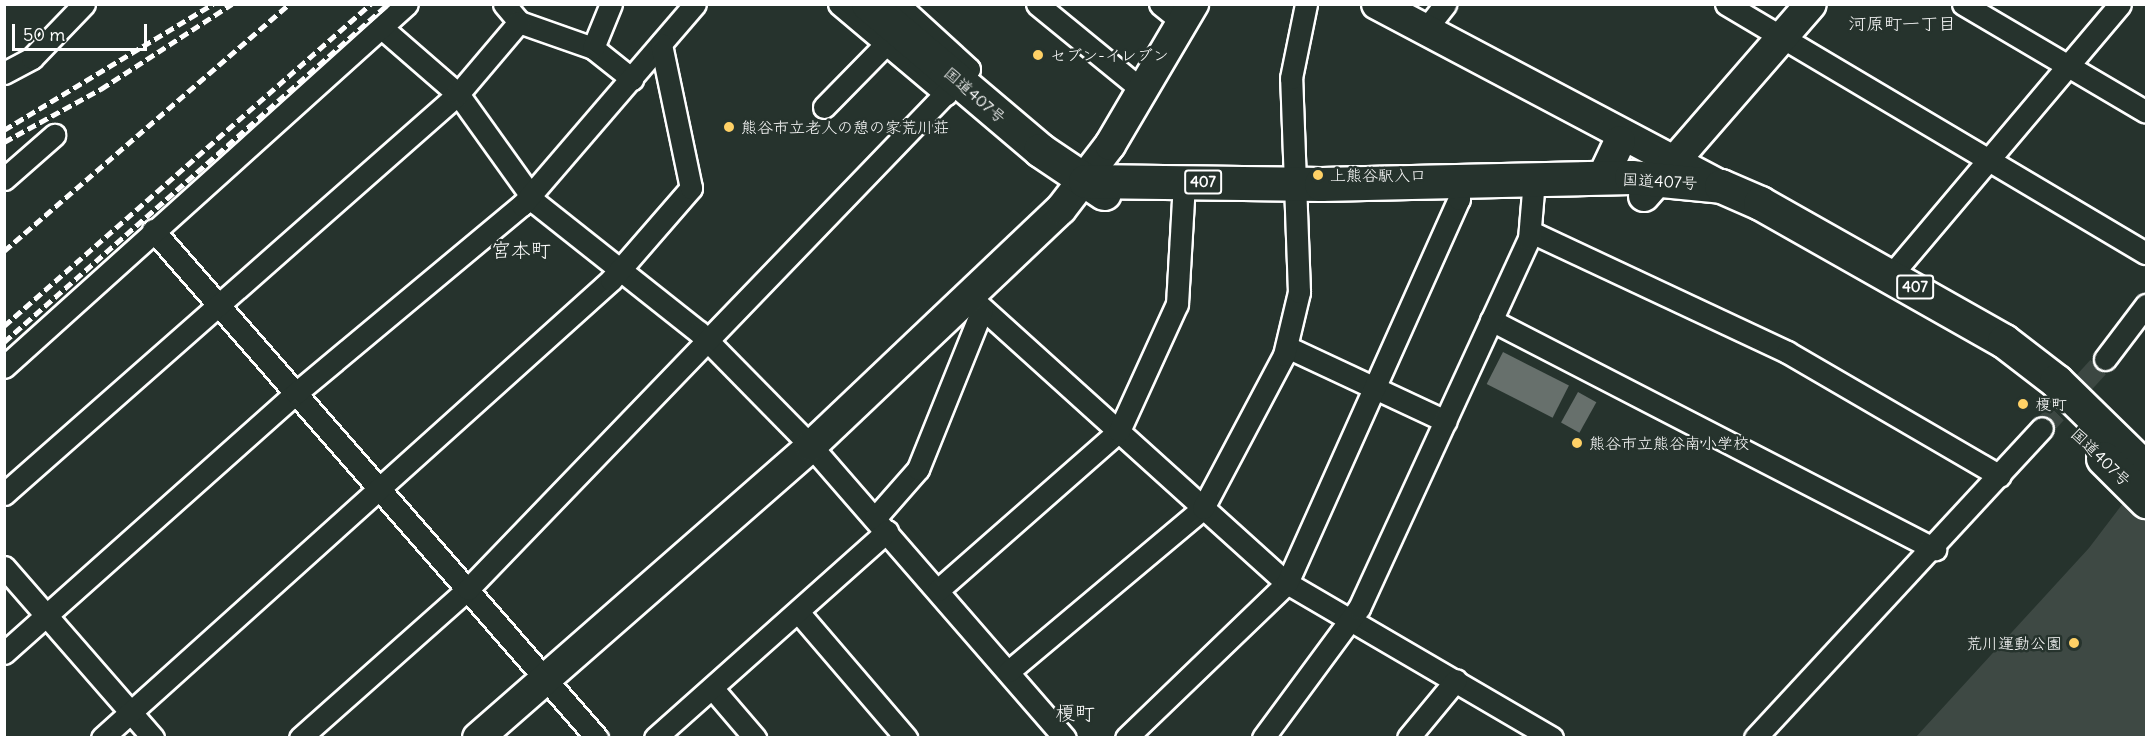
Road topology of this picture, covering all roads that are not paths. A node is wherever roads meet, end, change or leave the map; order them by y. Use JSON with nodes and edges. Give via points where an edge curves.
{"nodes":[{"id":1,"x":84,"y":4,"type":"edge"},
{"id":2,"x":407,"y":4,"type":"edge"},
{"id":3,"x":504,"y":4,"type":"edge"},
{"id":4,"x":611,"y":4,"type":"edge"},
{"id":5,"x":695,"y":4,"type":"edge"},
{"id":6,"x":839,"y":4,"type":"edge"},
{"id":7,"x":1037,"y":4,"type":"edge"},
{"id":8,"x":1306,"y":4,"type":"edge"},
{"id":9,"x":1377,"y":4,"type":"edge"},
{"id":10,"x":1445,"y":4,"type":"edge"},
{"id":11,"x":1726,"y":4,"type":"edge"},
{"id":12,"x":1811,"y":4,"type":"edge"},
{"id":13,"x":2120,"y":4,"type":"edge"},
{"id":14,"x":879,"y":6,"type":"edge"},
{"id":15,"x":1969,"y":6,"type":"edge"},
{"id":16,"x":1178,"y":10,"type":"edge"},
{"id":17,"x":519,"y":22,"type":"junction"},
{"id":18,"x":381,"y":28,"type":"junction"},
{"id":19,"x":1425,"y":30,"type":"junction"},
{"id":20,"x":1783,"y":38,"type":"junction"},
{"id":21,"x":661,"y":44,"type":"junction"},
{"id":22,"x":886,"y":44,"type":"junction"},
{"id":23,"x":593,"y":48,"type":"junction"},
{"id":24,"x":2067,"y":66,"type":"junction"},
{"id":25,"x":4,"y":73,"type":"edge"},
{"id":26,"x":632,"y":79,"type":"junction"},
{"id":27,"x":952,"y":87,"type":"junction"},
{"id":28,"x":1142,"y":90,"type":"junction"},
{"id":29,"x":458,"y":94,"type":"junction"},
{"id":30,"x":824,"y":107,"type":"dead end"},
{"id":31,"x":2146,"y":112,"type":"edge"},
{"id":32,"x":1612,"y":134,"type":"junction"},
{"id":33,"x":54,"y":135,"type":"dead end"},
{"id":34,"x":1986,"y":158,"type":"junction"},
{"id":35,"x":1602,"y":178,"type":"junction"},
{"id":36,"x":4,"y":179,"type":"edge"},
{"id":37,"x":1679,"y":179,"type":"junction"},
{"id":38,"x":1085,"y":181,"type":"junction"},
{"id":39,"x":1533,"y":189,"type":"junction"},
{"id":40,"x":1184,"y":190,"type":"junction"},
{"id":41,"x":1459,"y":191,"type":"junction"},
{"id":42,"x":1295,"y":193,"type":"junction"},
{"id":43,"x":530,"y":197,"type":"junction"},
{"id":44,"x":153,"y":230,"type":"junction"},
{"id":45,"x":1531,"y":232,"type":"junction"},
{"id":46,"x":2146,"y":252,"type":"edge"},
{"id":47,"x":621,"y":271,"type":"junction"},
{"id":48,"x":1892,"y":274,"type":"junction"},
{"id":49,"x":976,"y":303,"type":"junction"},
{"id":50,"x":2146,"y":305,"type":"edge"},
{"id":51,"x":1911,"y":306,"type":"junction"},
{"id":52,"x":218,"y":307,"type":"junction"},
{"id":53,"x":1491,"y":320,"type":"junction"},
{"id":54,"x":706,"y":340,"type":"junction"},
{"id":55,"x":1287,"y":347,"type":"junction"},
{"id":56,"x":2105,"y":358,"type":"tunnel mouth"},
{"id":57,"x":4,"y":367,"type":"edge"},
{"id":58,"x":1376,"y":388,"type":"junction"},
{"id":59,"x":296,"y":393,"type":"junction"},
{"id":60,"x":1446,"y":421,"type":"junction"},
{"id":61,"x":2042,"y":428,"type":"tunnel mouth"},
{"id":62,"x":1119,"y":431,"type":"junction"},
{"id":63,"x":811,"y":446,"type":"junction"},
{"id":64,"x":2128,"y":462,"type":"edge"},
{"id":65,"x":2000,"y":476,"type":"junction"},
{"id":66,"x":381,"y":490,"type":"junction"},
{"id":67,"x":4,"y":494,"type":"edge"},
{"id":68,"x":2146,"y":501,"type":"edge"},
{"id":69,"x":1203,"y":508,"type":"junction"},
{"id":70,"x":881,"y":525,"type":"junction"},
{"id":71,"x":1935,"y":549,"type":"junction"},
{"id":72,"x":4,"y":567,"type":"edge"},
{"id":73,"x":1287,"y":583,"type":"junction"},
{"id":74,"x":468,"y":589,"type":"junction"},
{"id":75,"x":938,"y":590,"type":"junction"},
{"id":76,"x":798,"y":613,"type":"junction"},
{"id":77,"x":44,"y":616,"type":"junction"},
{"id":78,"x":1352,"y":618,"type":"junction"},
{"id":79,"x":4,"y":653,"type":"edge"},
{"id":80,"x":1009,"y":671,"type":"junction"},
{"id":81,"x":546,"y":678,"type":"junction"},
{"id":82,"x":1456,"y":680,"type":"junction"},
{"id":83,"x":713,"y":689,"type":"junction"},
{"id":84,"x":131,"y":712,"type":"junction"},
{"id":85,"x":1550,"y":737,"type":"edge"},
{"id":86,"x":102,"y":738,"type":"edge"},
{"id":87,"x":153,"y":738,"type":"edge"},
{"id":88,"x":300,"y":738,"type":"edge"},
{"id":89,"x":478,"y":738,"type":"edge"},
{"id":90,"x":597,"y":738,"type":"edge"},
{"id":91,"x":655,"y":738,"type":"edge"},
{"id":92,"x":755,"y":738,"type":"edge"},
{"id":93,"x":906,"y":738,"type":"edge"},
{"id":94,"x":1065,"y":738,"type":"edge"},
{"id":95,"x":1126,"y":738,"type":"edge"},
{"id":96,"x":1263,"y":738,"type":"edge"},
{"id":97,"x":1408,"y":738,"type":"edge"},
{"id":98,"x":1755,"y":738,"type":"edge"}],
"edges":[{"from":1,"to":25,"type":"street","via":[[32,58]]},
{"from":2,"to":18,"type":"street"},
{"from":3,"to":17,"type":"street"},
{"from":4,"to":23,"type":"street"},
{"from":5,"to":21,"type":"street"},
{"from":6,"to":22,"type":"street"},
{"from":7,"to":28,"type":"street"},
{"from":8,"to":42,"type":"street","via":[[1291,78]]},
{"from":9,"to":19,"type":"street"},
{"from":10,"to":19,"type":"street"},
{"from":11,"to":20,"type":"street"},
{"from":12,"to":20,"type":"street"},
{"from":13,"to":24,"type":"street"},
{"from":14,"to":27,"type":"highway","name":"国道407号"},
{"from":15,"to":24,"type":"street"},
{"from":16,"to":28,"type":"street"},
{"from":17,"to":23,"type":"street"},
{"from":17,"to":29,"type":"street"},
{"from":18,"to":29,"type":"street"},
{"from":18,"to":44,"type":"street"},
{"from":19,"to":32,"type":"street"},
{"from":20,"to":34,"type":"street"},
{"from":20,"to":37,"type":"street"},
{"from":21,"to":26,"type":"street"},
{"from":21,"to":47,"type":"street","via":[[691,188]]},
{"from":22,"to":27,"type":"street"},
{"from":22,"to":30,"type":"street"},
{"from":23,"to":26,"type":"street"},
{"from":24,"to":31,"type":"street"},
{"from":24,"to":34,"type":"street"},
{"from":26,"to":43,"type":"street"},
{"from":27,"to":38,"type":"highway","name":"国道407号"},
{"from":27,"to":54,"type":"street"},
{"from":28,"to":38,"type":"street"},
{"from":29,"to":43,"type":"street"},
{"from":29,"to":52,"type":"street"},
{"from":32,"to":35,"type":"street"},
{"from":32,"to":37,"type":"street"},
{"from":33,"to":36,"type":"street"},
{"from":34,"to":46,"type":"street"},
{"from":34,"to":48,"type":"street"},
{"from":35,"to":37,"type":"highway","name":"国道407号","number":"407"},
{"from":35,"to":39,"type":"highway","name":"国道407号","number":"407"},
{"from":37,"to":39,"type":"highway","name":"国道407号","number":"407"},
{"from":37,"to":48,"type":"highway","name":"国道407号","number":"407"},
{"from":37,"to":51,"type":"highway"},
{"from":37,"to":51,"type":"highway","number":"407","via":[[1734,214]]},
{"from":38,"to":40,"type":"highway","name":"国道407号","number":"407"},
{"from":38,"to":49,"type":"street"},
{"from":39,"to":41,"type":"highway","name":"国道407号","number":"407"},
{"from":39,"to":45,"type":"street"},
{"from":40,"to":42,"type":"highway","name":"国道407号","number":"407"},
{"from":40,"to":62,"type":"street","via":[[1177,304]]},
{"from":41,"to":42,"type":"highway","name":"国道407号","number":"407"},
{"from":41,"to":58,"type":"street"},
{"from":42,"to":55,"type":"street","via":[[1299,292]]},
{"from":43,"to":47,"type":"street"},
{"from":43,"to":59,"type":"street"},
{"from":44,"to":52,"type":"street"},
{"from":44,"to":57,"type":"street"},
{"from":45,"to":53,"type":"street"},
{"from":45,"to":65,"type":"street","via":[[1787,352]]},
{"from":47,"to":54,"type":"street"},
{"from":47,"to":66,"type":"street"},
{"from":48,"to":64,"type":"highway","name":"国道407号","number":"407","via":[[2030,359]]},
{"from":49,"to":62,"type":"street"},
{"from":49,"to":63,"type":"street"},
{"from":49,"to":70,"type":"street","via":[[918,469]]},
{"from":50,"to":56,"type":"street"},
{"from":51,"to":64,"type":"highway","name":"国道407号","number":"407","via":[[2007,371]]},
{"from":52,"to":59,"type":"street"},
{"from":52,"to":67,"type":"street"},
{"from":53,"to":60,"type":"street"},
{"from":53,"to":71,"type":"street"},
{"from":54,"to":63,"type":"street"},
{"from":54,"to":74,"type":"street"},
{"from":55,"to":58,"type":"street"},
{"from":55,"to":69,"type":"street"},
{"from":58,"to":60,"type":"street"},
{"from":58,"to":73,"type":"street"},
{"from":59,"to":66,"type":"street"},
{"from":59,"to":77,"type":"street"},
{"from":60,"to":78,"type":"street"},
{"from":61,"to":65,"type":"street"},
{"from":62,"to":69,"type":"street"},
{"from":62,"to":75,"type":"street"},
{"from":63,"to":70,"type":"street"},
{"from":63,"to":81,"type":"street"},
{"from":64,"to":68,"type":"highway","name":"国道407号","number":"407"},
{"from":65,"to":71,"type":"street"},
{"from":66,"to":74,"type":"street"},
{"from":66,"to":84,"type":"street"},
{"from":69,"to":73,"type":"street"},
{"from":69,"to":80,"type":"street"},
{"from":70,"to":75,"type":"street"},
{"from":70,"to":76,"type":"street"},
{"from":71,"to":98,"type":"street"},
{"from":72,"to":77,"type":"street"},
{"from":73,"to":78,"type":"street"},
{"from":73,"to":95,"type":"street"},
{"from":74,"to":81,"type":"street"},
{"from":74,"to":88,"type":"street"},
{"from":75,"to":80,"type":"street"},
{"from":76,"to":83,"type":"street"},
{"from":76,"to":93,"type":"street"},
{"from":77,"to":79,"type":"street"},
{"from":77,"to":84,"type":"street"},
{"from":78,"to":82,"type":"street"},
{"from":78,"to":96,"type":"street"},
{"from":80,"to":94,"type":"street"},
{"from":81,"to":89,"type":"street"},
{"from":81,"to":90,"type":"street"},
{"from":82,"to":85,"type":"street"},
{"from":82,"to":97,"type":"street"},
{"from":83,"to":91,"type":"street"},
{"from":83,"to":92,"type":"street"},
{"from":84,"to":86,"type":"street"},
{"from":84,"to":87,"type":"street"}]}
